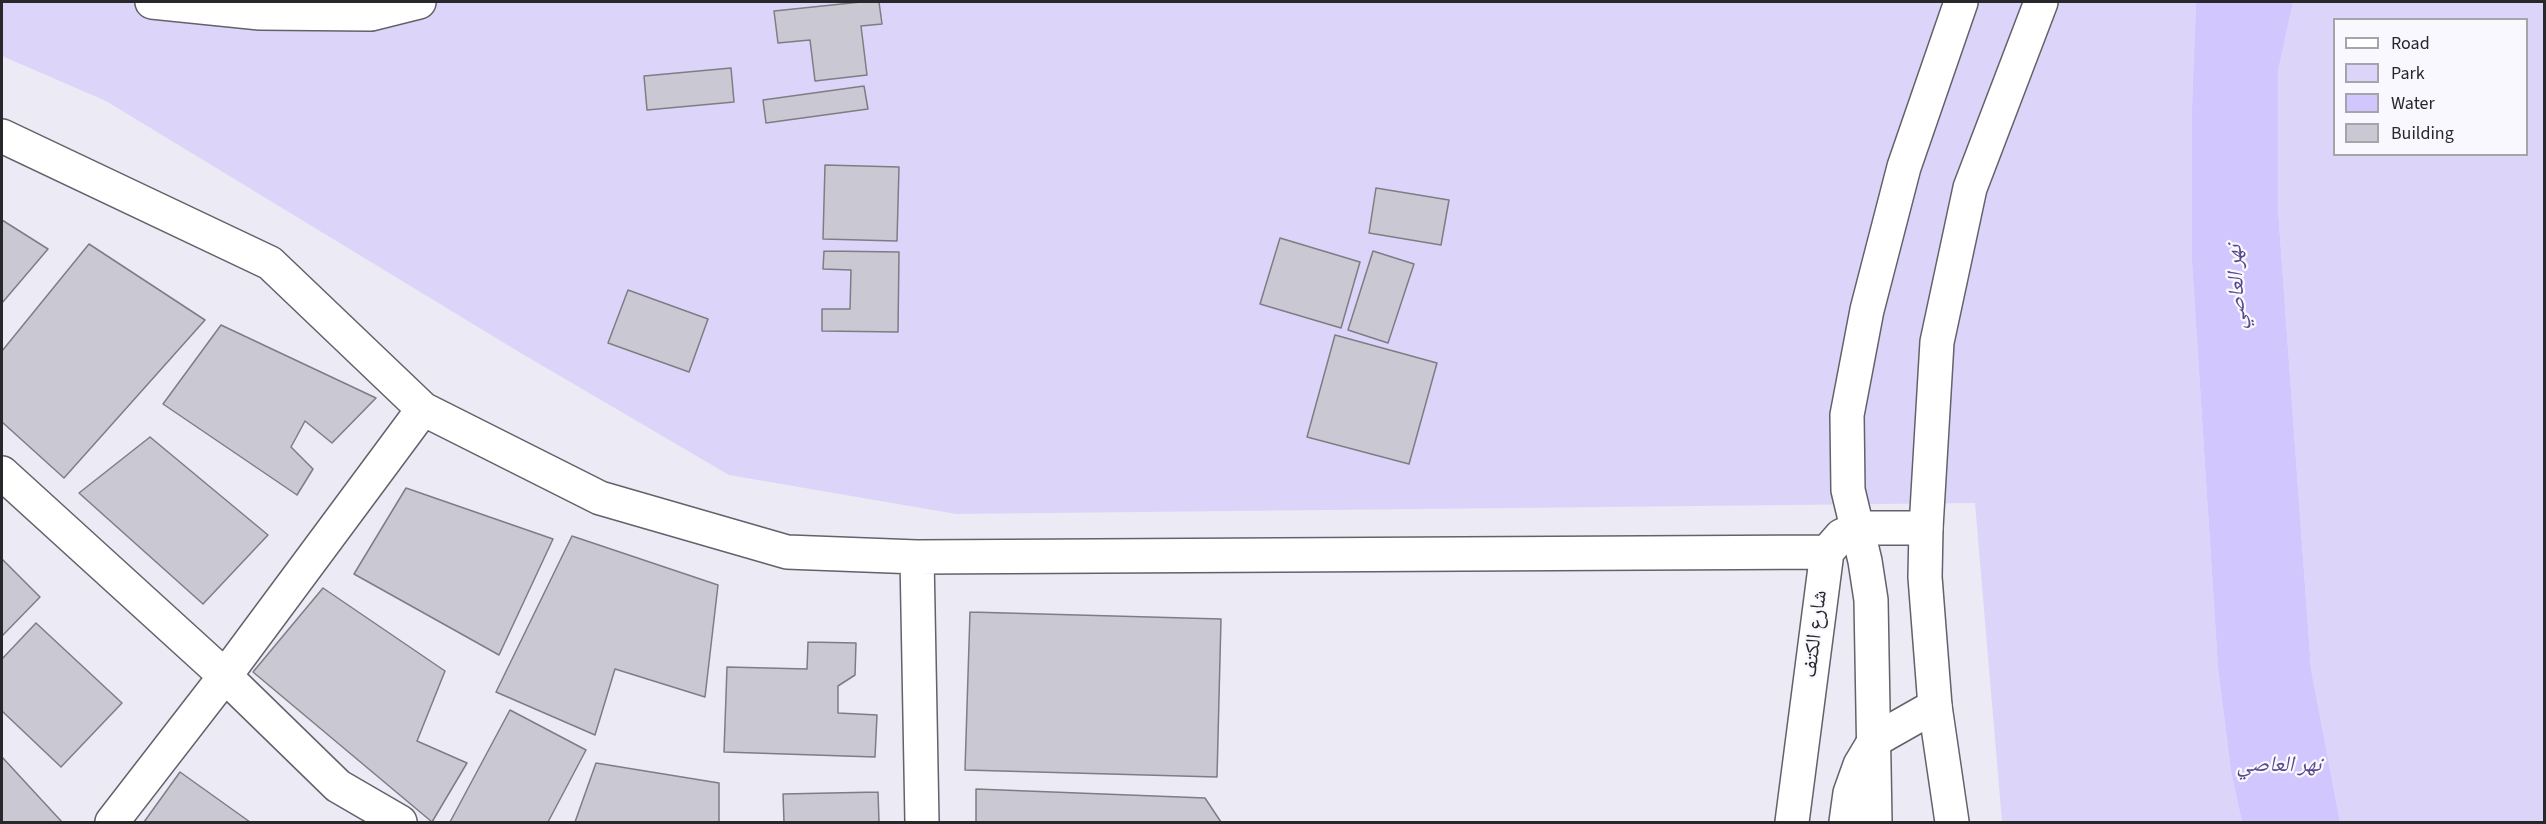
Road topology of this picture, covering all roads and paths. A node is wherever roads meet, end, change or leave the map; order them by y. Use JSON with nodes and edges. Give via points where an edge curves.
{"nodes":[{"id":1,"x":152,"y":2,"type":"edge"},
{"id":2,"x":419,"y":2,"type":"edge"},
{"id":3,"x":1961,"y":2,"type":"edge"},
{"id":4,"x":2041,"y":2,"type":"edge"},
{"id":5,"x":2,"y":136,"type":"edge"},
{"id":6,"x":423,"y":409,"type":"junction"},
{"id":7,"x":2,"y":473,"type":"edge"},
{"id":8,"x":1858,"y":528,"type":"junction"},
{"id":9,"x":1926,"y":528,"type":"junction"},
{"id":10,"x":1827,"y":552,"type":"junction"},
{"id":11,"x":917,"y":556,"type":"junction"},
{"id":12,"x":225,"y":676,"type":"junction"},
{"id":13,"x":1935,"y":706,"type":"junction"},
{"id":14,"x":1875,"y":740,"type":"junction"},
{"id":15,"x":112,"y":822,"type":"edge"},
{"id":16,"x":400,"y":822,"type":"edge"},
{"id":17,"x":922,"y":822,"type":"edge"},
{"id":18,"x":1792,"y":822,"type":"edge"},
{"id":19,"x":1846,"y":822,"type":"edge"},
{"id":20,"x":1875,"y":822,"type":"edge"},
{"id":21,"x":1952,"y":822,"type":"edge"}],
"edges":[{"from":1,"to":2,"type":"street","via":[[260,13],[371,14]]},
{"from":3,"to":8,"type":"street","via":[[1904,167],[1867,310],[1846,415],[1848,490]]},
{"from":4,"to":9,"type":"street","via":[[1970,188],[1937,342]]},
{"from":5,"to":6,"type":"street","via":[[270,263]]},
{"from":6,"to":11,"type":"street","via":[[600,498],[787,552]]},
{"from":6,"to":12,"type":"street"},
{"from":7,"to":12,"type":"street"},
{"from":8,"to":9,"type":"street"},
{"from":8,"to":10,"type":"street","via":[[1841,536]]},
{"from":8,"to":14,"type":"street","via":[[1871,600]]},
{"from":9,"to":13,"type":"street"},
{"from":10,"to":11,"type":"street"},
{"from":10,"to":18,"type":"street","name":"شارع الكتف"},
{"from":11,"to":17,"type":"street"},
{"from":12,"to":15,"type":"street"},
{"from":12,"to":16,"type":"street","via":[[338,786]]},
{"from":13,"to":14,"type":"street"},
{"from":13,"to":21,"type":"street"},
{"from":14,"to":19,"type":"street","via":[[1850,793]]},
{"from":14,"to":20,"type":"street"}]}
